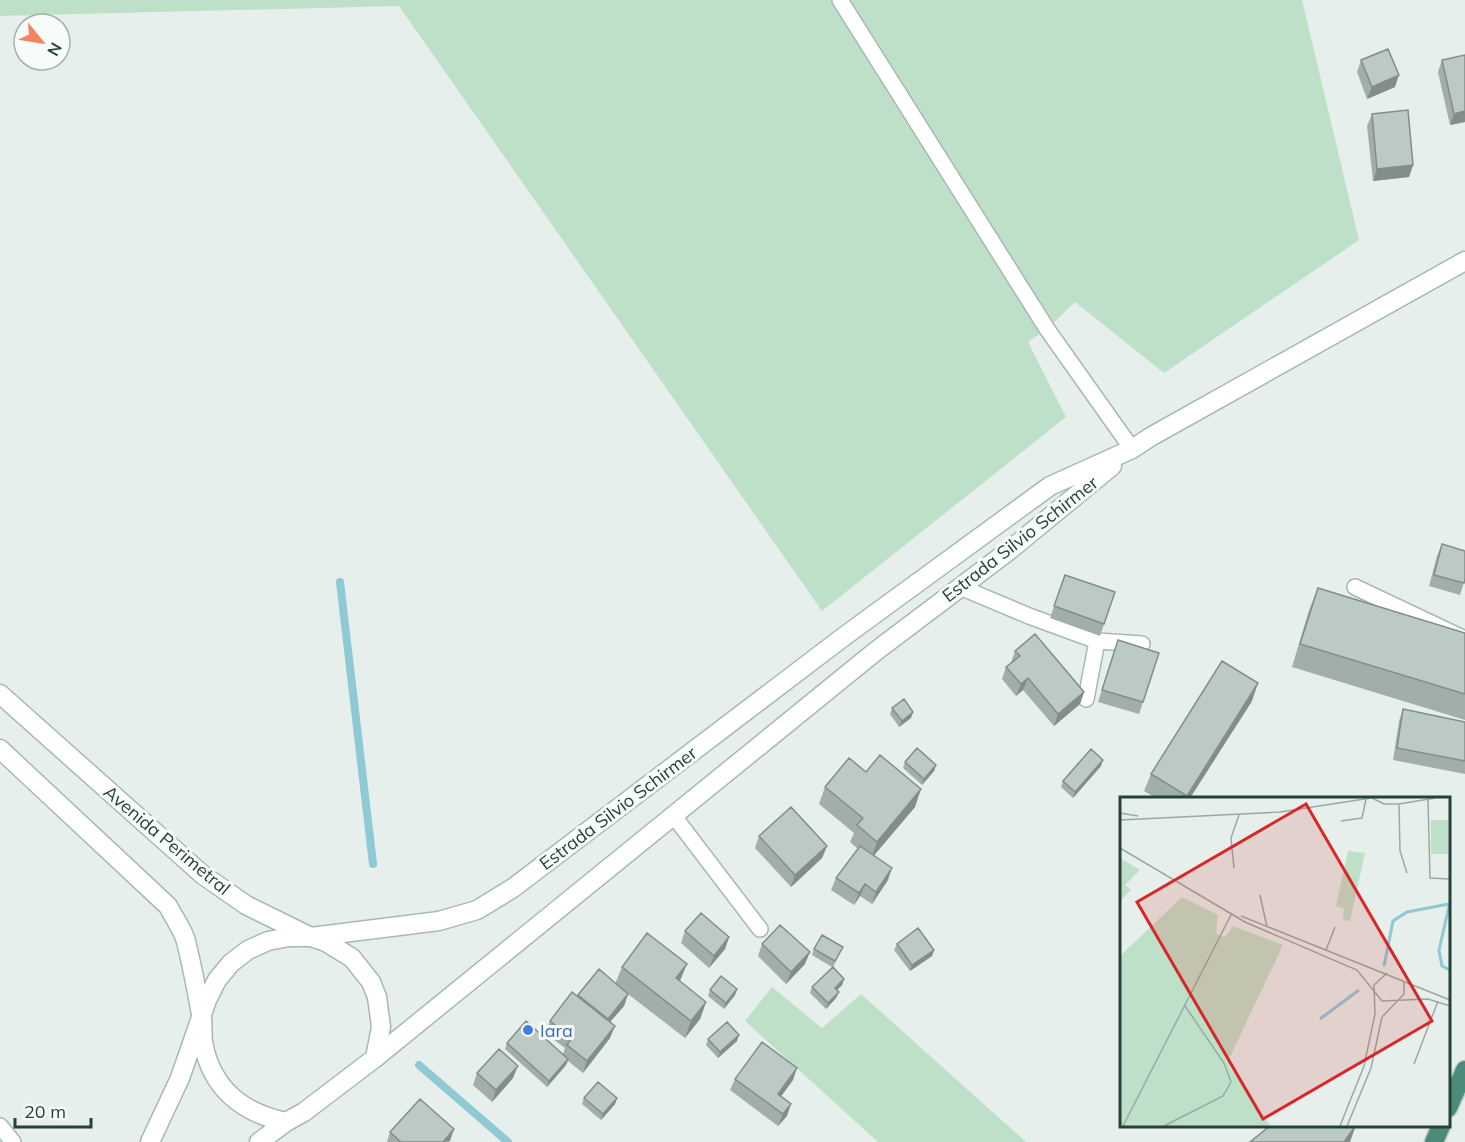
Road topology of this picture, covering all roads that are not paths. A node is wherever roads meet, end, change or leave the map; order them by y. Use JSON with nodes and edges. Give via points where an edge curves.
{"nodes":[{"id":1,"x":840,"y":0,"type":"edge"},
{"id":2,"x":1465,"y":261,"type":"edge"},
{"id":3,"x":1132,"y":449,"type":"junction"},
{"id":4,"x":960,"y":587,"type":"junction"},
{"id":5,"x":1354,"y":587,"type":"dead end"},
{"id":6,"x":1465,"y":639,"type":"edge"},
{"id":7,"x":1097,"y":641,"type":"junction"},
{"id":8,"x":1142,"y":644,"type":"dead end"},
{"id":9,"x":0,"y":694,"type":"edge"},
{"id":10,"x":1086,"y":699,"type":"edge"},
{"id":11,"x":0,"y":749,"type":"edge"},
{"id":12,"x":673,"y":815,"type":"junction"},
{"id":13,"x":760,"y":929,"type":"dead end"},
{"id":14,"x":311,"y":937,"type":"junction"},
{"id":15,"x":202,"y":1021,"type":"junction"},
{"id":16,"x":375,"y":1058,"type":"junction"},
{"id":17,"x":1465,"y":1070,"type":"edge"},
{"id":18,"x":1450,"y":1106,"type":"edge"},
{"id":19,"x":286,"y":1122,"type":"junction"},
{"id":20,"x":0,"y":1126,"type":"edge"},
{"id":21,"x":1440,"y":1127,"type":"edge"},
{"id":22,"x":13,"y":1142,"type":"edge"},
{"id":23,"x":150,"y":1142,"type":"edge"},
{"id":24,"x":260,"y":1142,"type":"edge"},
{"id":25,"x":1434,"y":1142,"type":"edge"}],
"edges":[{"from":1,"to":3,"type":"lane","via":[[1047,329]]},
{"from":2,"to":3,"type":"street","name":"Estrada Silvio Schirmer"},
{"from":3,"to":4,"type":"street","name":"Estrada Silvio Schirmer"},
{"from":3,"to":14,"type":"street","name":"Estrada Silvio Schirmer","via":[[1050,486],[513,888],[477,910],[439,921]]},
{"from":4,"to":7,"type":"lane"},
{"from":4,"to":12,"type":"street","name":"Estrada Silvio Schirmer"},
{"from":5,"to":6,"type":"lane"},
{"from":7,"to":8,"type":"lane"},
{"from":7,"to":10,"type":"lane"},
{"from":9,"to":14,"type":"street","name":"Avenida Perimetral","via":[[203,875],[246,905]]},
{"from":11,"to":15,"type":"street","via":[[168,906],[184,937]]},
{"from":12,"to":13,"type":"lane"},
{"from":12,"to":16,"type":"street","name":"Estrada Silvio Schirmer"},
{"from":14,"to":15,"type":"street","name":"Estrada Silvio Schirmer","via":[[268,941],[231,963],[217,980]]},
{"from":14,"to":16,"type":"street","name":"Avenida Perimetral","via":[[352,958],[371,982],[381,1027]]},
{"from":15,"to":19,"type":"street","via":[[203,1042],[217,1081],[247,1109]]},
{"from":15,"to":23,"type":"street","name":"Estrada Silvio Schirmer"},
{"from":16,"to":19,"type":"street","name":"Estrada Silvio Schirmer"},
{"from":17,"to":18,"type":"highway"},
{"from":19,"to":24,"type":"street","name":"Estrada Silvio Schirmer"},
{"from":20,"to":22,"type":"lane"},
{"from":21,"to":25,"type":"highway"}]}
